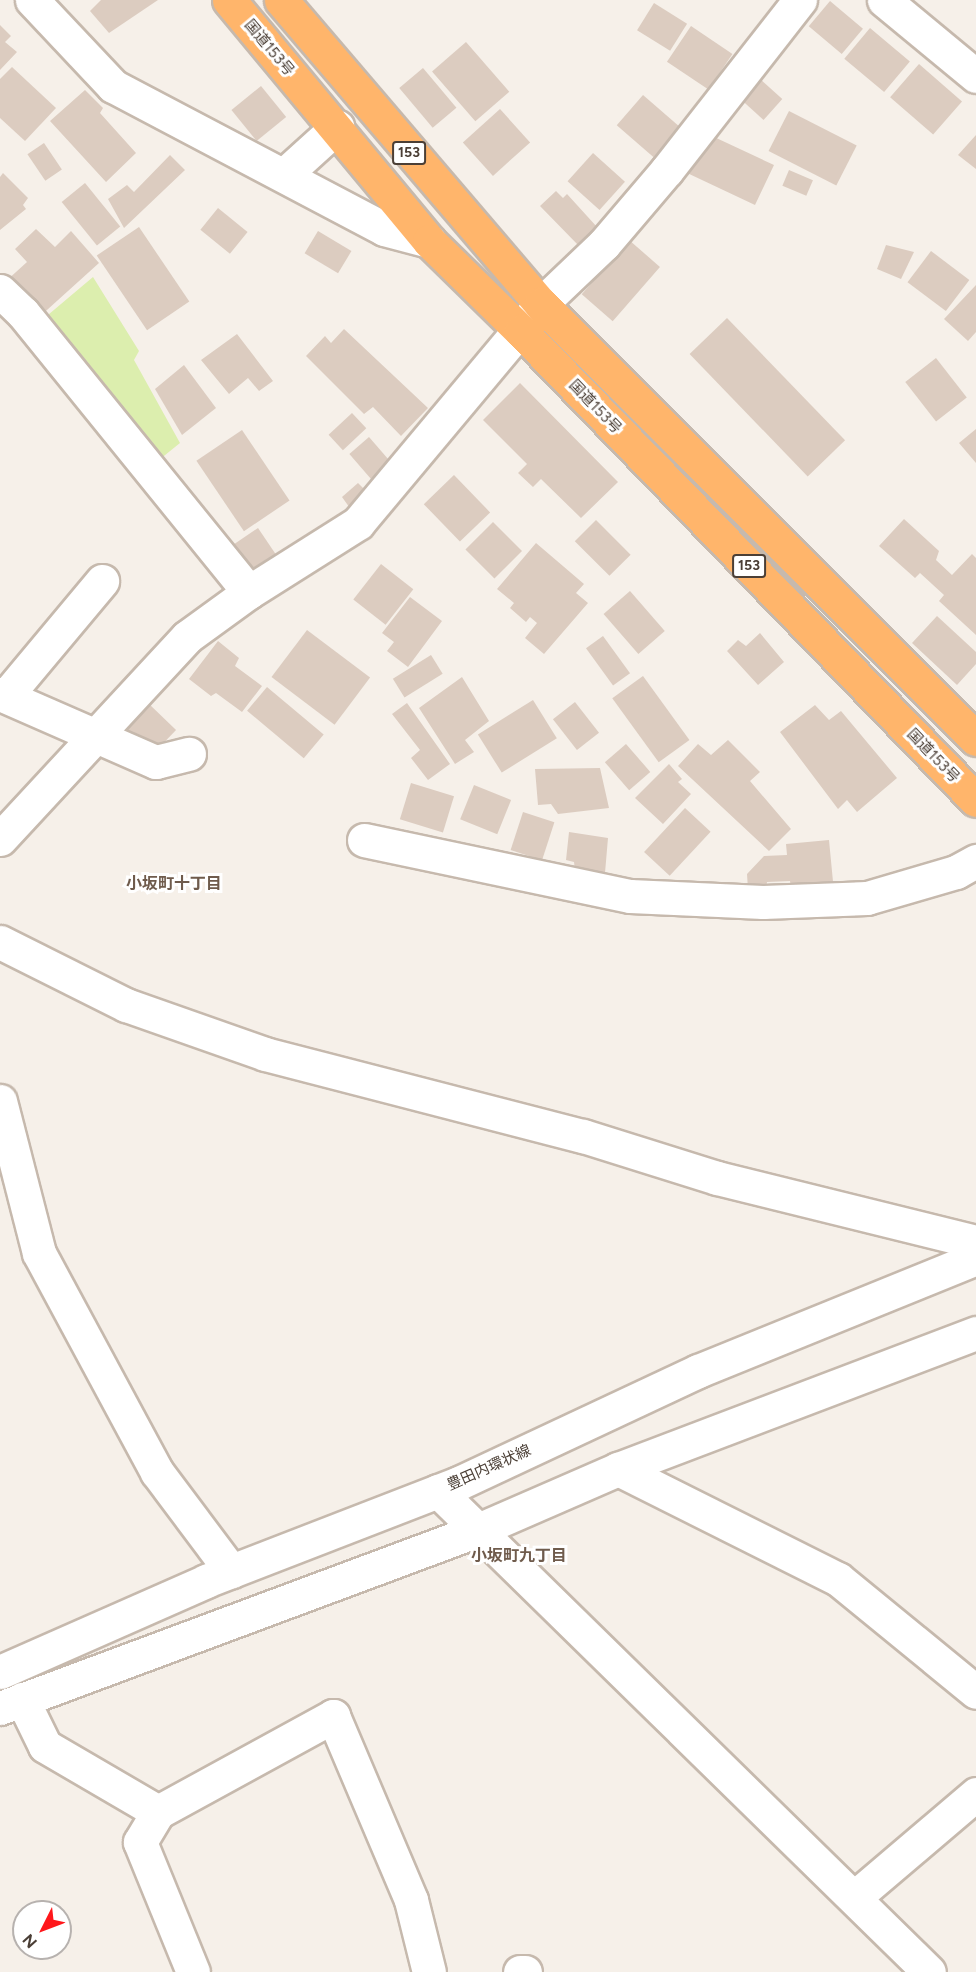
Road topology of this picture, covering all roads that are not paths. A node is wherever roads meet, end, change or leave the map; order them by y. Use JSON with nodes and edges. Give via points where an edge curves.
{"nodes":[{"id":1,"x":32,"y":0,"type":"edge"},
{"id":2,"x":230,"y":0,"type":"edge"},
{"id":3,"x":281,"y":0,"type":"edge"},
{"id":4,"x":800,"y":0,"type":"edge"},
{"id":5,"x":884,"y":0,"type":"edge"},
{"id":6,"x":976,"y":76,"type":"edge"},
{"id":7,"x":337,"y":127,"type":"junction"},
{"id":8,"x":284,"y":175,"type":"junction"},
{"id":9,"x":429,"y":242,"type":"junction"},
{"id":10,"x":0,"y":291,"type":"edge"},
{"id":11,"x":541,"y":304,"type":"junction"},
{"id":12,"x":521,"y":331,"type":"junction"},
{"id":13,"x":102,"y":581,"type":"dead end"},
{"id":14,"x":249,"y":592,"type":"junction"},
{"id":15,"x":3,"y":695,"type":"edge"},
{"id":16,"x":97,"y":735,"type":"junction"},
{"id":17,"x":976,"y":739,"type":"edge"},
{"id":18,"x":189,"y":754,"type":"dead end"},
{"id":19,"x":976,"y":800,"type":"edge"},
{"id":20,"x":0,"y":839,"type":"edge"},
{"id":21,"x":364,"y":840,"type":"dead end"},
{"id":22,"x":976,"y":861,"type":"edge"},
{"id":23,"x":0,"y":942,"type":"edge"},
{"id":24,"x":0,"y":1101,"type":"edge"},
{"id":25,"x":976,"y":1242,"type":"edge"},
{"id":26,"x":976,"y":1258,"type":"edge"},
{"id":27,"x":976,"y":1333,"type":"edge"},
{"id":28,"x":618,"y":1469,"type":"junction"},
{"id":29,"x":438,"y":1491,"type":"junction"},
{"id":30,"x":478,"y":1530,"type":"junction"},
{"id":31,"x":231,"y":1571,"type":"junction"},
{"id":32,"x":0,"y":1672,"type":"edge"},
{"id":33,"x":976,"y":1692,"type":"edge"},
{"id":34,"x":11,"y":1703,"type":"edge"},
{"id":35,"x":976,"y":1794,"type":"edge"},
{"id":36,"x":158,"y":1812,"type":"junction"},
{"id":37,"x":855,"y":1898,"type":"junction"},
{"id":38,"x":193,"y":1972,"type":"edge"},
{"id":39,"x":429,"y":1972,"type":"edge"},
{"id":40,"x":520,"y":1972,"type":"edge"},
{"id":41,"x":525,"y":1972,"type":"edge"},
{"id":42,"x":928,"y":1972,"type":"edge"}],
"edges":[{"from":1,"to":8,"type":"street","via":[[113,86]]},
{"from":2,"to":7,"type":"highway","name":"国道153号","number":"153"},
{"from":3,"to":11,"type":"highway","number":"153"},
{"from":4,"to":11,"type":"street","via":[[604,244]]},
{"from":5,"to":6,"type":"street"},
{"from":7,"to":8,"type":"street"},
{"from":7,"to":9,"type":"highway","name":"国道153号","number":"153"},
{"from":8,"to":9,"type":"street","via":[[384,229]]},
{"from":9,"to":12,"type":"highway","name":"国道153号","number":"153"},
{"from":10,"to":14,"type":"street","via":[[24,313]]},
{"from":11,"to":12,"type":"street"},
{"from":11,"to":17,"type":"highway","number":"153"},
{"from":12,"to":14,"type":"street","via":[[358,523]]},
{"from":12,"to":19,"type":"highway","name":"国道153号","number":"153"},
{"from":13,"to":15,"type":"street"},
{"from":14,"to":16,"type":"street","via":[[187,637]]},
{"from":15,"to":16,"type":"street"},
{"from":16,"to":18,"type":"street","via":[[156,762]]},
{"from":16,"to":20,"type":"street"},
{"from":21,"to":22,"type":"street","via":[[630,896],[763,902],[867,898],[956,872]]},
{"from":23,"to":25,"type":"street","via":[[126,1005],[265,1054],[582,1136],[717,1178]]},
{"from":24,"to":31,"type":"street","via":[[39,1253],[157,1473]]},
{"from":26,"to":29,"type":"street","name":"豊田内環状線","via":[[698,1371]]},
{"from":27,"to":28,"type":"street"},
{"from":28,"to":30,"type":"street"},
{"from":28,"to":33,"type":"street","via":[[838,1579]]},
{"from":29,"to":30,"type":"street"},
{"from":29,"to":31,"type":"street","name":"豊田内環状線"},
{"from":30,"to":34,"type":"street"},
{"from":30,"to":37,"type":"street"},
{"from":31,"to":32,"type":"street","name":"豊田内環状線"},
{"from":34,"to":36,"type":"street","via":[[45,1746]]},
{"from":35,"to":37,"type":"street"},
{"from":36,"to":38,"type":"street","via":[[140,1842]]},
{"from":36,"to":39,"type":"street","via":[[333,1716],[411,1900]]},
{"from":37,"to":42,"type":"street"},
{"from":40,"to":41,"type":"street"}]}
